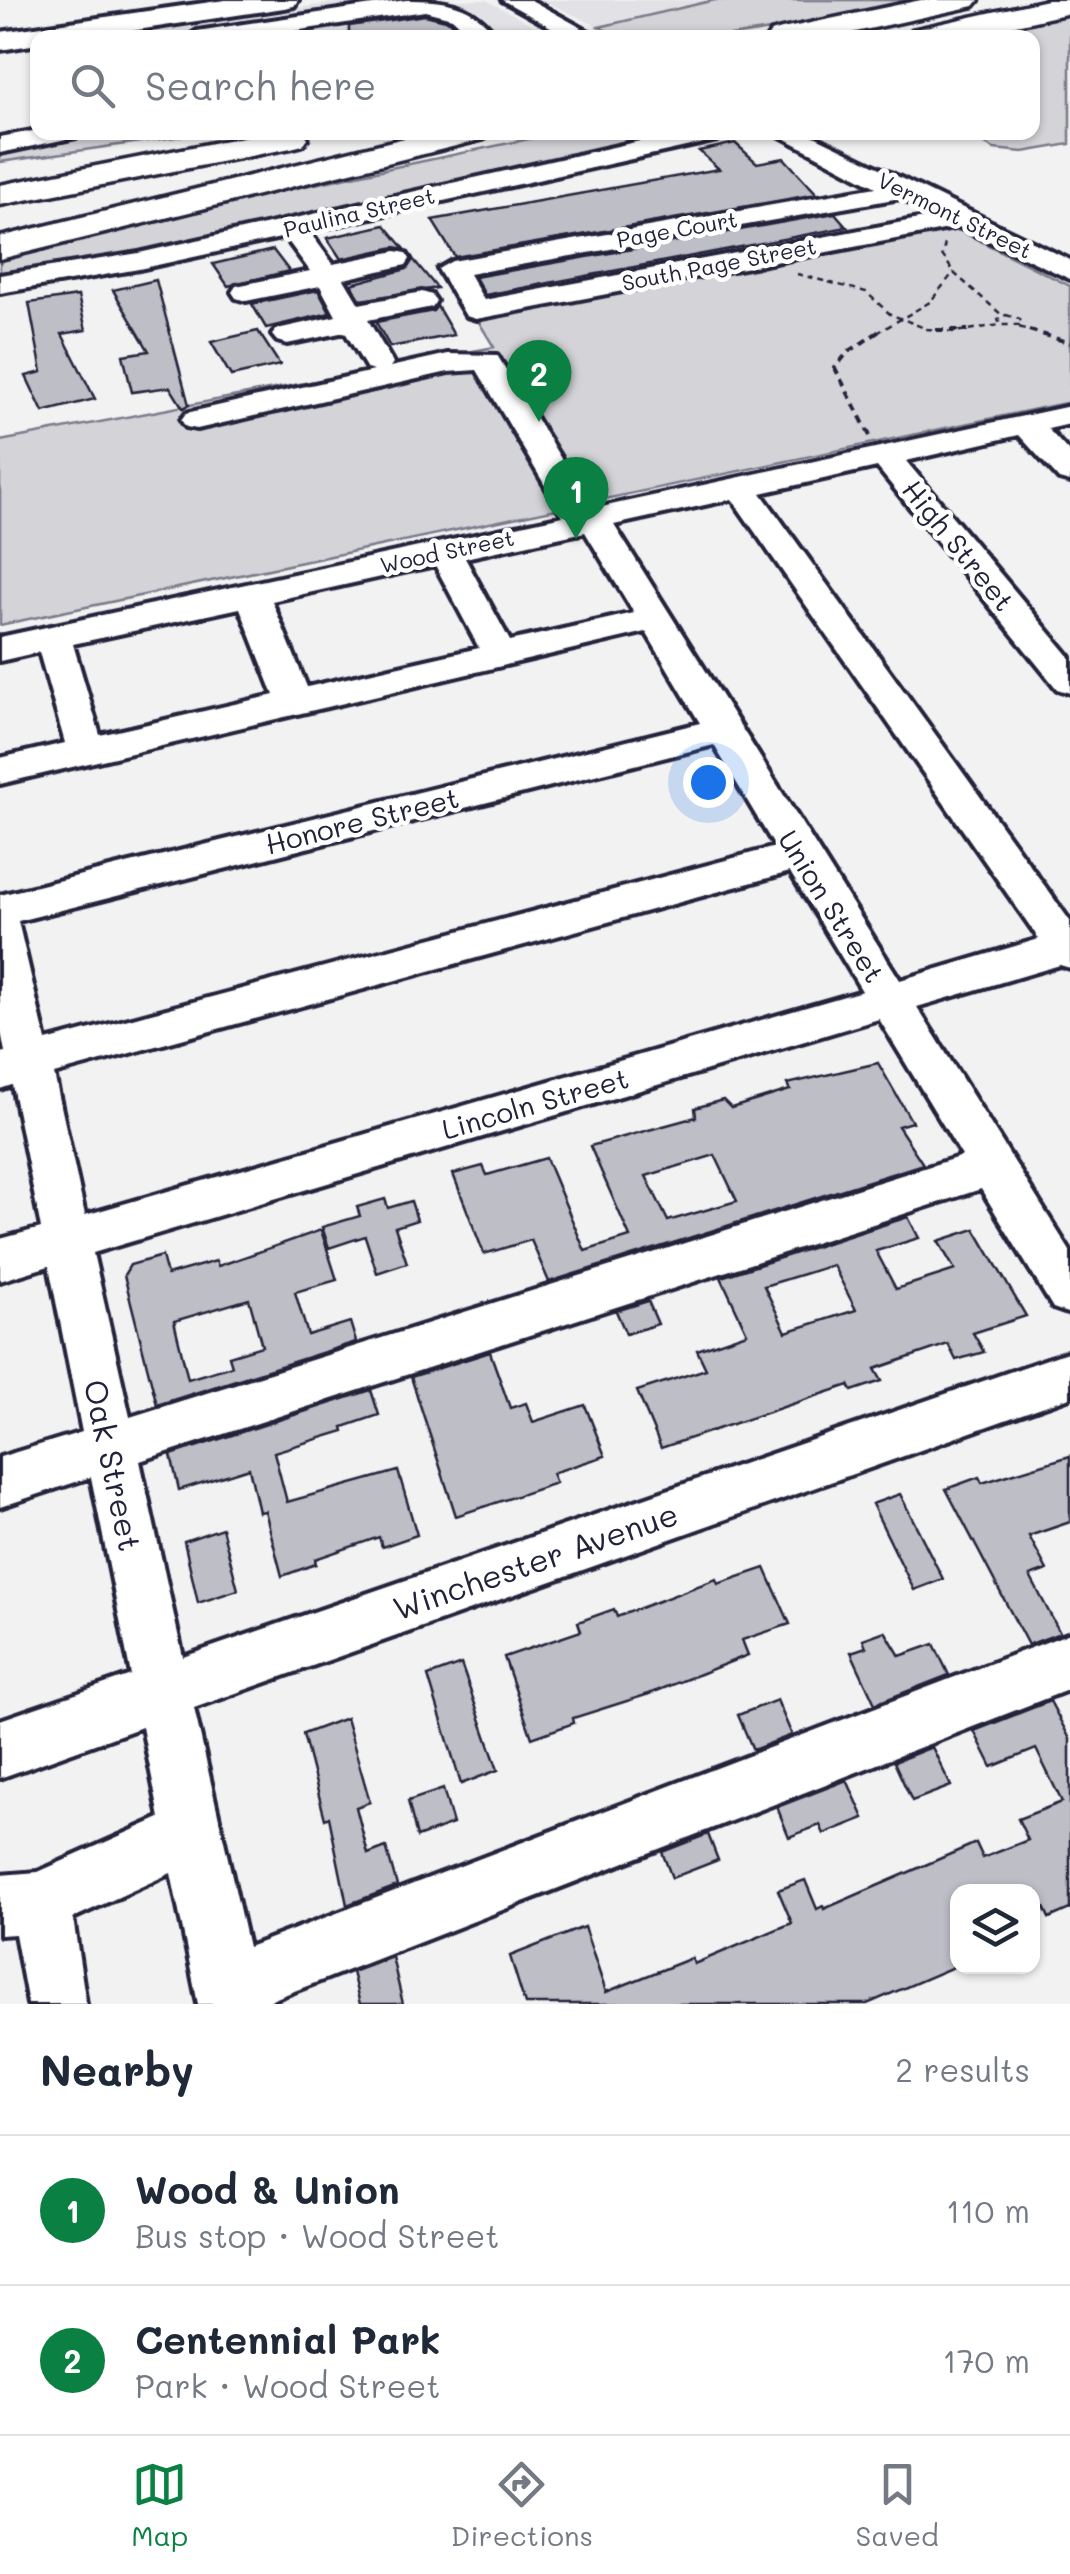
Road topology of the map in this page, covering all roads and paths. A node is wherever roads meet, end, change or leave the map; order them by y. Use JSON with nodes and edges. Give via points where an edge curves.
{"nodes":[{"id":1,"x":964,"y":0,"type":"edge"},
{"id":2,"x":276,"y":1,"type":"edge"},
{"id":3,"x":517,"y":1,"type":"edge"},
{"id":4,"x":1070,"y":4,"type":"edge"},
{"id":5,"x":320,"y":29,"type":"edge"},
{"id":6,"x":192,"y":30,"type":"edge"},
{"id":7,"x":482,"y":30,"type":"edge"},
{"id":8,"x":571,"y":30,"type":"edge"},
{"id":9,"x":820,"y":30,"type":"edge"},
{"id":10,"x":951,"y":30,"type":"edge"},
{"id":11,"x":30,"y":40,"type":"edge"},
{"id":12,"x":0,"y":42,"type":"edge"},
{"id":13,"x":30,"y":139,"type":"edge"},
{"id":14,"x":212,"y":140,"type":"edge"},
{"id":15,"x":278,"y":140,"type":"edge"},
{"id":16,"x":429,"y":140,"type":"edge"},
{"id":17,"x":437,"y":140,"type":"edge"},
{"id":18,"x":681,"y":140,"type":"edge"},
{"id":19,"x":801,"y":140,"type":"edge"},
{"id":20,"x":0,"y":145,"type":"edge"},
{"id":21,"x":0,"y":167,"type":"edge"},
{"id":22,"x":902,"y":190,"type":"junction"},
{"id":23,"x":0,"y":195,"type":"edge"},
{"id":24,"x":0,"y":226,"type":"edge"},
{"id":25,"x":292,"y":227,"type":"junction"},
{"id":26,"x":954,"y":229,"type":"junction"},
{"id":27,"x":0,"y":248,"type":"edge"},
{"id":28,"x":396,"y":259,"type":"dead end"},
{"id":29,"x":954,"y":272,"type":"junction"},
{"id":30,"x":1070,"y":272,"type":"edge"},
{"id":31,"x":792,"y":273,"type":"dead end"},
{"id":32,"x":327,"y":275,"type":"junction"},
{"id":33,"x":0,"y":284,"type":"edge"},
{"id":34,"x":246,"y":292,"type":"dead end"},
{"id":35,"x":422,"y":301,"type":"dead end"},
{"id":36,"x":476,"y":310,"type":"joint"},
{"id":37,"x":1002,"y":316,"type":"junction"},
{"id":38,"x":353,"y":317,"type":"junction"},
{"id":39,"x":901,"y":320,"type":"junction"},
{"id":40,"x":1000,"y":325,"type":"junction"},
{"id":41,"x":1018,"y":327,"type":"junction"},
{"id":42,"x":287,"y":335,"type":"dead end"},
{"id":43,"x":1070,"y":343,"type":"edge"},
{"id":44,"x":378,"y":363,"type":"dead end"},
{"id":45,"x":1070,"y":414,"type":"edge"},
{"id":46,"x":196,"y":420,"type":"dead end"},
{"id":47,"x":1026,"y":424,"type":"junction"},
{"id":48,"x":879,"y":447,"type":"junction"},
{"id":49,"x":1070,"y":472,"type":"edge"},
{"id":50,"x":740,"y":487,"type":"junction"},
{"id":51,"x":588,"y":520,"type":"junction"},
{"id":52,"x":446,"y":552,"type":"junction"},
{"id":53,"x":252,"y":594,"type":"junction"},
{"id":54,"x":656,"y":620,"type":"junction"},
{"id":55,"x":53,"y":637,"type":"junction"},
{"id":56,"x":0,"y":649,"type":"edge"},
{"id":57,"x":500,"y":656,"type":"junction"},
{"id":58,"x":1070,"y":681,"type":"edge"},
{"id":59,"x":294,"y":703,"type":"junction"},
{"id":60,"x":724,"y":730,"type":"junction"},
{"id":61,"x":86,"y":751,"type":"junction"},
{"id":62,"x":0,"y":771,"type":"edge"},
{"id":63,"x":800,"y":855,"type":"junction"},
{"id":64,"x":0,"y":910,"type":"edge"},
{"id":65,"x":0,"y":925,"type":"edge"},
{"id":66,"x":1069,"y":948,"type":"edge"},
{"id":67,"x":889,"y":999,"type":"junction"},
{"id":68,"x":15,"y":1067,"type":"edge"},
{"id":69,"x":992,"y":1166,"type":"junction"},
{"id":70,"x":67,"y":1240,"type":"junction"},
{"id":71,"x":0,"y":1260,"type":"edge"},
{"id":72,"x":1070,"y":1293,"type":"edge"},
{"id":73,"x":1070,"y":1374,"type":"edge"},
{"id":74,"x":111,"y":1447,"type":"junction"},
{"id":75,"x":0,"y":1482,"type":"edge"},
{"id":76,"x":1070,"y":1660,"type":"edge"},
{"id":77,"x":162,"y":1690,"type":"junction"},
{"id":78,"x":0,"y":1749,"type":"edge"},
{"id":79,"x":193,"y":1834,"type":"junction"},
{"id":80,"x":20,"y":1904,"type":"edge"},
{"id":81,"x":227,"y":1996,"type":"edge"},
{"id":82,"x":56,"y":1999,"type":"dead end"}],
"edges":[{"from":1,"to":9,"type":"highway"},
{"from":2,"to":5,"type":"street","via":[[301,10]]},
{"from":2,"to":6,"type":"main road"},
{"from":3,"to":8,"type":"street"},
{"from":4,"to":10,"type":"highway"},
{"from":5,"to":6,"type":"street"},
{"from":5,"to":7,"type":"street","via":[[424,4],[469,14]]},
{"from":11,"to":12,"type":"main road"},
{"from":13,"to":20,"type":"street"},
{"from":14,"to":21,"type":"highway"},
{"from":15,"to":23,"type":"highway"},
{"from":16,"to":24,"type":"highway"},
{"from":17,"to":27,"type":"highway"},
{"from":18,"to":25,"type":"street","name":"Paulina Street"},
{"from":19,"to":22,"type":"street","name":"Vermont Street"},
{"from":22,"to":26,"type":"street","name":"Vermont Street"},
{"from":22,"to":36,"type":"street","name":"Page Court","via":[[452,269]]},
{"from":25,"to":32,"type":"street"},
{"from":25,"to":33,"type":"street","name":"Paulina Street"},
{"from":26,"to":29,"type":"path","via":[[942,255]]},
{"from":26,"to":30,"type":"street","name":"Vermont Street"},
{"from":26,"to":36,"type":"street","name":"South Page Street"},
{"from":28,"to":32,"type":"street"},
{"from":29,"to":37,"type":"path"},
{"from":29,"to":39,"type":"path"},
{"from":31,"to":39,"type":"path","via":[[866,292]]},
{"from":32,"to":34,"type":"street"},
{"from":32,"to":38,"type":"street"},
{"from":35,"to":38,"type":"street"},
{"from":37,"to":40,"type":"path"},
{"from":37,"to":41,"type":"path","via":[[1020,319]]},
{"from":38,"to":42,"type":"street"},
{"from":38,"to":44,"type":"street"},
{"from":39,"to":40,"type":"path","via":[[955,332]]},
{"from":39,"to":48,"type":"path","via":[[844,353],[835,368]]},
{"from":40,"to":41,"type":"path"},
{"from":41,"to":43,"type":"path"},
{"from":45,"to":47,"type":"street","name":"Wood Street"},
{"from":46,"to":51,"type":"street","name":"Union Street","via":[[448,363],[486,361]]},
{"from":47,"to":48,"type":"street","name":"Wood Street"},
{"from":47,"to":49,"type":"street"},
{"from":48,"to":50,"type":"street","name":"Wood Street"},
{"from":48,"to":58,"type":"street","name":"High Street"},
{"from":50,"to":51,"type":"street","name":"Wood Street"},
{"from":50,"to":66,"type":"street"},
{"from":51,"to":52,"type":"street","name":"Wood Street"},
{"from":51,"to":54,"type":"street","name":"Union Street"},
{"from":52,"to":53,"type":"street","name":"Wood Street"},
{"from":52,"to":57,"type":"street"},
{"from":53,"to":55,"type":"street","name":"Wood Street"},
{"from":53,"to":59,"type":"street"},
{"from":54,"to":57,"type":"street"},
{"from":54,"to":60,"type":"street","name":"Union Street"},
{"from":55,"to":56,"type":"street","name":"Wood Street"},
{"from":55,"to":61,"type":"street"},
{"from":57,"to":59,"type":"street"},
{"from":59,"to":61,"type":"street"},
{"from":60,"to":63,"type":"street","name":"Union Street"},
{"from":60,"to":64,"type":"street","name":"Honore Street"},
{"from":61,"to":62,"type":"street"},
{"from":63,"to":67,"type":"street","name":"Union Street"},
{"from":63,"to":68,"type":"street"},
{"from":65,"to":68,"type":"street","name":"Oak Street"},
{"from":66,"to":67,"type":"street","name":"Lincoln Street"},
{"from":67,"to":69,"type":"street","name":"Union Street"},
{"from":67,"to":70,"type":"street","name":"Lincoln Street"},
{"from":68,"to":70,"type":"street","name":"Oak Street"},
{"from":69,"to":72,"type":"street","name":"Union Street"},
{"from":69,"to":74,"type":"street"},
{"from":70,"to":71,"type":"street","name":"Lincoln Street"},
{"from":70,"to":74,"type":"street","name":"Oak Street"},
{"from":73,"to":77,"type":"street","name":"Winchester Avenue"},
{"from":74,"to":75,"type":"street"},
{"from":74,"to":77,"type":"street","name":"Oak Street"},
{"from":76,"to":81,"type":"street"},
{"from":77,"to":78,"type":"street","name":"Winchester Avenue"},
{"from":77,"to":79,"type":"street","name":"Oak Street"},
{"from":79,"to":80,"type":"street"},
{"from":79,"to":81,"type":"street","name":"Oak Street"},
{"from":80,"to":82,"type":"street"}]}
